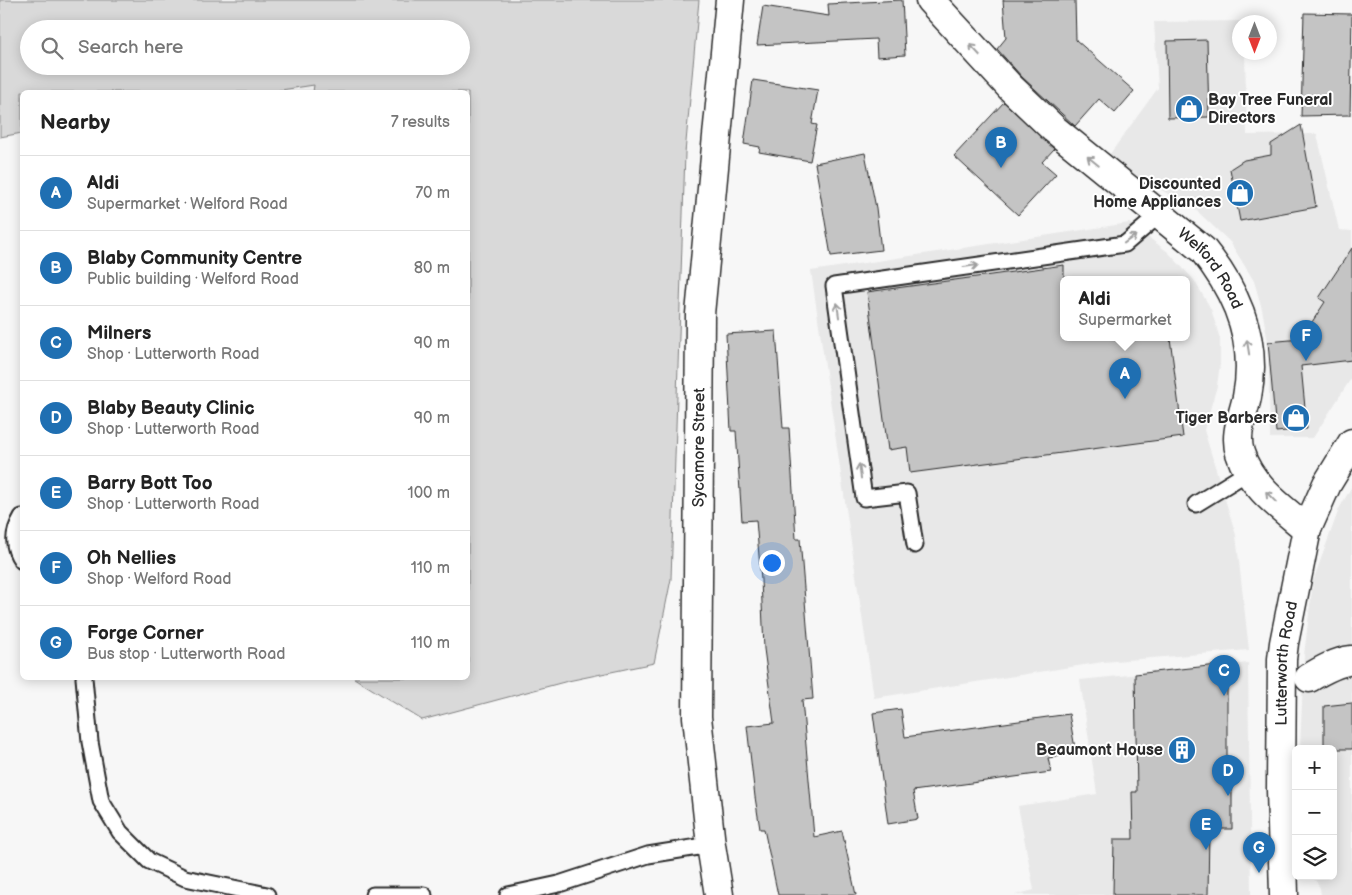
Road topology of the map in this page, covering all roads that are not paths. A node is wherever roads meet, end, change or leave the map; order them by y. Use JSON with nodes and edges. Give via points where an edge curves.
{"nodes":[{"id":1,"x":730,"y":0,"type":"edge"},
{"id":2,"x":930,"y":0,"type":"edge"},
{"id":3,"x":1160,"y":215,"type":"junction"},
{"id":4,"x":1352,"y":444,"type":"edge"},
{"id":5,"x":1248,"y":472,"type":"junction"},
{"id":6,"x":1196,"y":504,"type":"dead end"},
{"id":7,"x":20,"y":521,"type":"edge"},
{"id":8,"x":1308,"y":529,"type":"junction"},
{"id":9,"x":915,"y":545,"type":"dead end"},
{"id":10,"x":20,"y":557,"type":"edge"},
{"id":11,"x":1352,"y":660,"type":"edge"},
{"id":12,"x":1309,"y":678,"type":"dead end"},
{"id":13,"x":84,"y":680,"type":"edge"},
{"id":14,"x":711,"y":845,"type":"junction"},
{"id":15,"x":268,"y":895,"type":"edge"},
{"id":16,"x":372,"y":895,"type":"edge"},
{"id":17,"x":424,"y":895,"type":"edge"},
{"id":18,"x":508,"y":895,"type":"edge"},
{"id":19,"x":719,"y":895,"type":"edge"},
{"id":20,"x":1284,"y":895,"type":"edge"}],
"edges":[{"from":1,"to":14,"type":"street","name":"Sycamore Street","via":[[700,314],[697,718]]},
{"from":3,"to":2,"type":"street","name":"Welford Road","one_way":true,"via":[[1054,129],[1011,88]]},
{"from":5,"to":3,"type":"street","name":"Welford Road","one_way":true,"via":[[1239,451],[1239,428],[1251,366],[1246,333],[1236,301],[1222,273],[1203,250]]},
{"from":9,"to":3,"type":"lane","one_way":true,"via":[[907,492],[864,498],[834,286],[1125,244]]},
{"from":4,"to":8,"type":"street","name":"Lutterworth Road","via":[[1327,484]]},
{"from":5,"to":6,"type":"lane"},
{"from":8,"to":5,"type":"street","name":"Welford Road","one_way":true,"via":[[1278,505]]},
{"from":7,"to":10,"type":"lane","via":[[14,538]]},
{"from":8,"to":20,"type":"street","name":"Lutterworth Road","via":[[1282,658]]},
{"from":11,"to":12,"type":"street"},
{"from":13,"to":15,"type":"lane","via":[[90,742],[101,801],[120,832],[149,861],[185,878]]},
{"from":14,"to":18,"type":"lane","via":[[648,855],[559,884]]},
{"from":14,"to":19,"type":"street","name":"Sycamore Street"},
{"from":16,"to":17,"type":"lane"}]}
